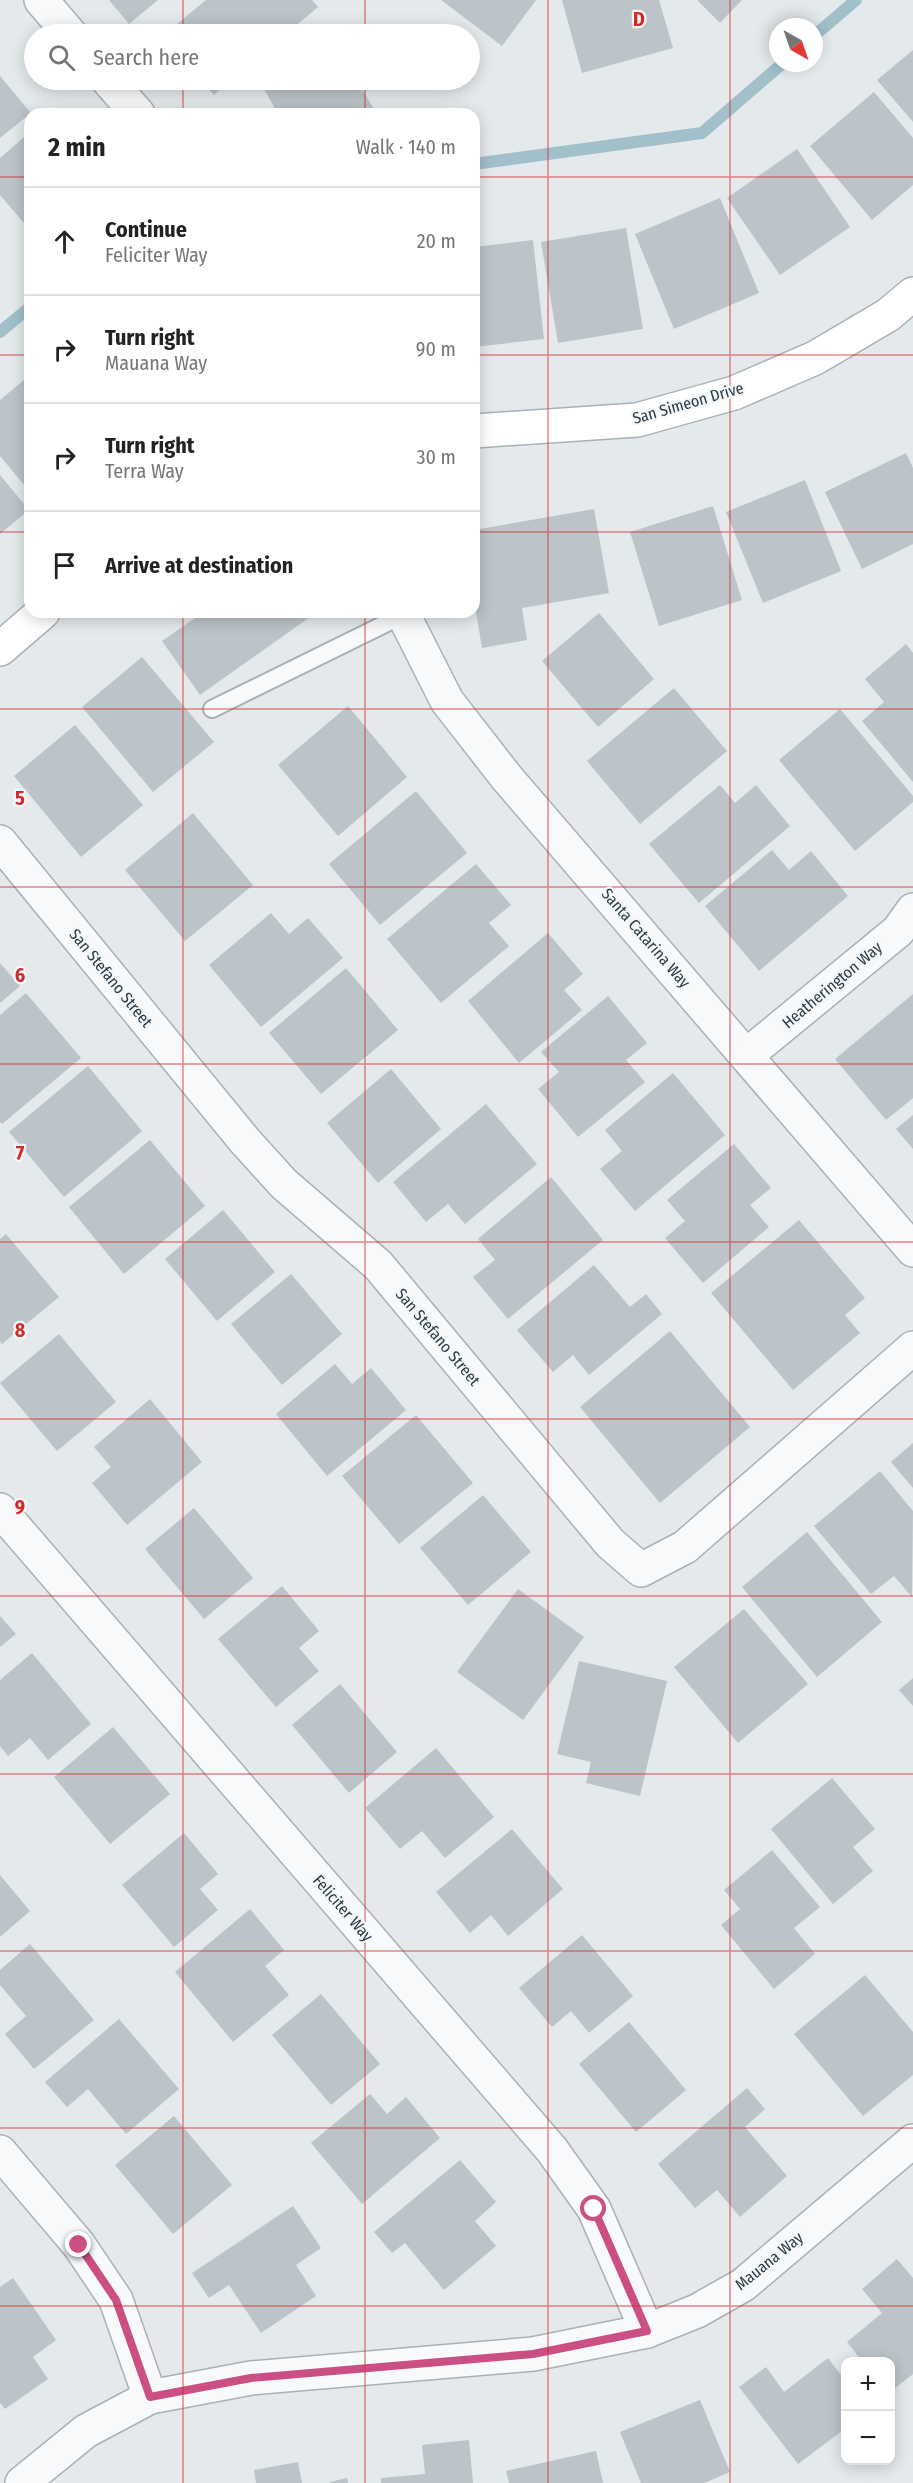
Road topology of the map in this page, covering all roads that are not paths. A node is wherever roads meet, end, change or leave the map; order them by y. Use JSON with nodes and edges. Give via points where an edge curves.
{"nodes":[{"id":1,"x":41,"y":0,"type":"edge"},
{"id":2,"x":61,"y":24,"type":"edge"},
{"id":3,"x":117,"y":90,"type":"edge"},
{"id":4,"x":133,"y":108,"type":"edge"},
{"id":5,"x":913,"y":294,"type":"edge"},
{"id":6,"x":480,"y":431,"type":"edge"},
{"id":7,"x":36,"y":618,"type":"edge"},
{"id":8,"x":394,"y":618,"type":"edge"},
{"id":9,"x":404,"y":618,"type":"edge"},
{"id":10,"x":0,"y":649,"type":"edge"},
{"id":11,"x":212,"y":709,"type":"dead end"},
{"id":12,"x":0,"y":843,"type":"edge"},
{"id":13,"x":913,"y":910,"type":"edge"},
{"id":14,"x":747,"y":1055,"type":"junction"},
{"id":15,"x":913,"y":1250,"type":"edge"},
{"id":16,"x":913,"y":1348,"type":"edge"},
{"id":17,"x":0,"y":1510,"type":"edge"},
{"id":18,"x":913,"y":2140,"type":"edge"},
{"id":19,"x":0,"y":2152,"type":"edge"},
{"id":20,"x":647,"y":2331,"type":"junction"},
{"id":21,"x":150,"y":2397,"type":"junction"},
{"id":22,"x":22,"y":2483,"type":"edge"}],
"edges":[{"from":1,"to":2,"type":"street"},
{"from":3,"to":4,"type":"street"},
{"from":5,"to":6,"type":"street","name":"San Simeon Drive","via":[[888,315],[815,358],[734,393],[637,420]]},
{"from":7,"to":10,"type":"street"},
{"from":8,"to":11,"type":"lane"},
{"from":9,"to":14,"type":"street","name":"Santa Catarina Way","via":[[447,701],[507,778]]},
{"from":12,"to":16,"type":"street","name":"San Stefano Street","via":[[245,1141],[284,1184],[378,1265],[610,1543],[641,1570],[685,1547]]},
{"from":13,"to":14,"type":"street","name":"Heatherington Way","via":[[898,931]]},
{"from":14,"to":15,"type":"street","name":"Santa Catarina Way"},
{"from":17,"to":20,"type":"street","name":"Feliciter Way","via":[[552,2150],[594,2209]]},
{"from":18,"to":20,"type":"street","name":"Mauana Way","via":[[743,2284],[697,2311]]},
{"from":19,"to":21,"type":"street","via":[[79,2245],[116,2300]]},
{"from":20,"to":21,"type":"street","name":"Mauana Way","via":[[533,2354],[251,2378]]},
{"from":21,"to":22,"type":"street","name":"Mauana Way","via":[[86,2431]]}]}
